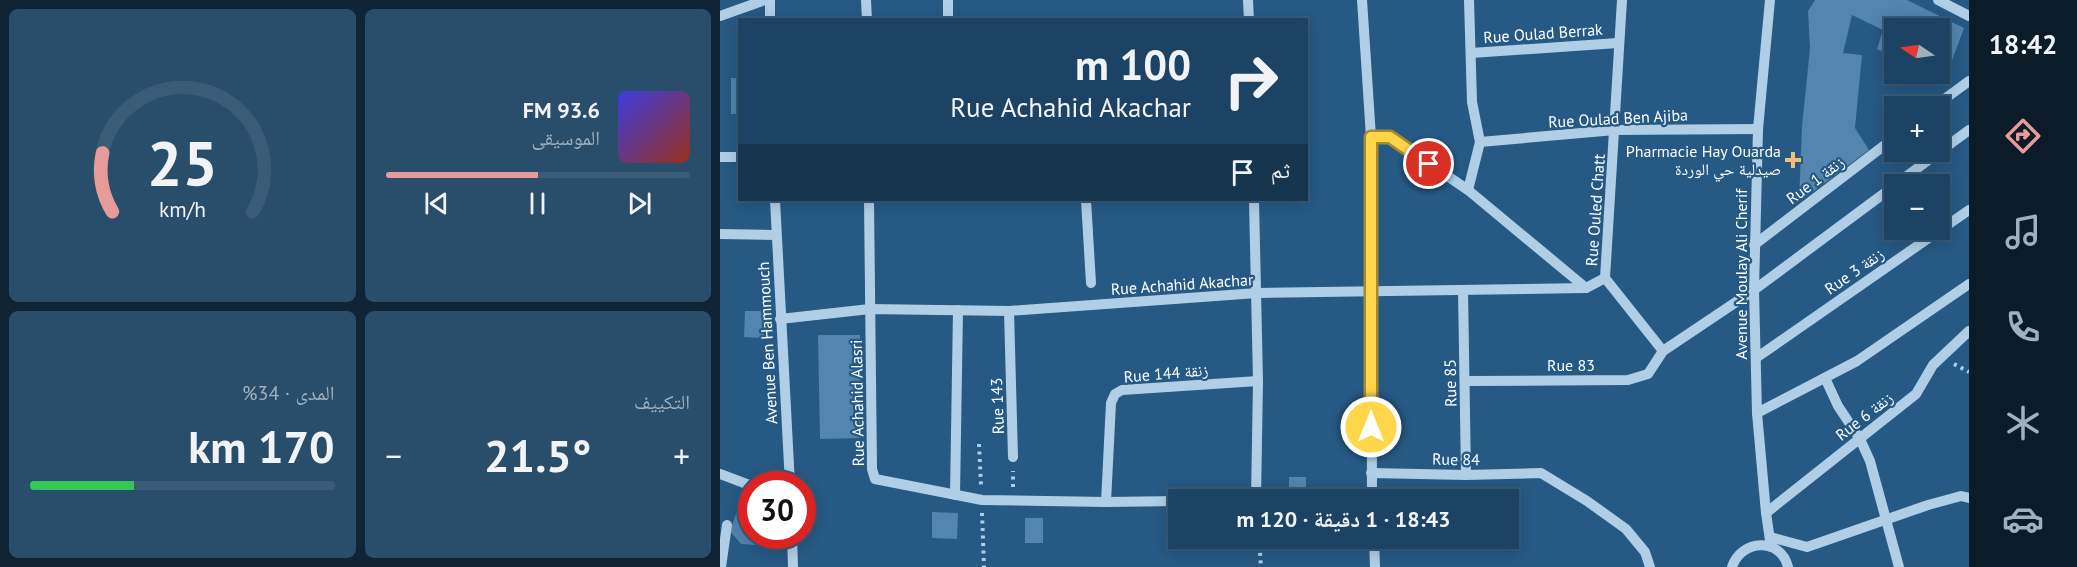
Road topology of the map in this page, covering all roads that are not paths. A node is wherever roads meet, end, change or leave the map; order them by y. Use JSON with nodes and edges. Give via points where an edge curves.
{"nodes":[{"id":1,"x":765,"y":0,"type":"edge"},
{"id":2,"x":770,"y":0,"type":"edge"},
{"id":3,"x":866,"y":0,"type":"edge"},
{"id":4,"x":948,"y":0,"type":"edge"},
{"id":5,"x":1248,"y":0,"type":"edge"},
{"id":6,"x":1362,"y":0,"type":"edge"},
{"id":7,"x":1469,"y":0,"type":"edge"},
{"id":8,"x":1622,"y":0,"type":"edge"},
{"id":9,"x":1770,"y":0,"type":"edge"},
{"id":10,"x":1938,"y":0,"type":"edge"},
{"id":11,"x":720,"y":16,"type":"edge"},
{"id":12,"x":1969,"y":16,"type":"edge"},
{"id":13,"x":770,"y":18,"type":"edge"},
{"id":14,"x":867,"y":18,"type":"edge"},
{"id":15,"x":948,"y":18,"type":"edge"},
{"id":16,"x":1250,"y":18,"type":"edge"},
{"id":17,"x":1618,"y":43,"type":"junction"},
{"id":18,"x":1470,"y":53,"type":"junction"},
{"id":19,"x":1969,"y":81,"type":"edge"},
{"id":20,"x":1949,"y":96,"type":"edge"},
{"id":21,"x":1758,"y":129,"type":"junction"},
{"id":22,"x":1615,"y":130,"type":"junction"},
{"id":23,"x":1969,"y":130,"type":"edge"},
{"id":24,"x":1371,"y":137,"type":"junction"},
{"id":25,"x":1480,"y":142,"type":"junction"},
{"id":26,"x":1884,"y":146,"type":"edge"},
{"id":27,"x":720,"y":157,"type":"edge"},
{"id":28,"x":738,"y":157,"type":"edge"},
{"id":29,"x":1910,"y":174,"type":"edge"},
{"id":30,"x":1468,"y":190,"type":"junction"},
{"id":31,"x":1884,"y":193,"type":"edge"},
{"id":32,"x":775,"y":201,"type":"edge"},
{"id":33,"x":869,"y":201,"type":"edge"},
{"id":34,"x":1086,"y":201,"type":"edge"},
{"id":35,"x":1254,"y":201,"type":"edge"},
{"id":36,"x":1969,"y":210,"type":"edge"},
{"id":37,"x":720,"y":234,"type":"edge"},
{"id":38,"x":776,"y":235,"type":"junction"},
{"id":39,"x":1754,"y":245,"type":"junction"},
{"id":40,"x":1605,"y":278,"type":"junction"},
{"id":41,"x":1091,"y":283,"type":"dead end"},
{"id":42,"x":1969,"y":284,"type":"edge"},
{"id":43,"x":1586,"y":288,"type":"junction"},
{"id":44,"x":1463,"y":290,"type":"junction"},
{"id":45,"x":1754,"y":290,"type":"junction"},
{"id":46,"x":1371,"y":291,"type":"junction"},
{"id":47,"x":1257,"y":293,"type":"junction"},
{"id":48,"x":870,"y":309,"type":"junction"},
{"id":49,"x":958,"y":310,"type":"junction"},
{"id":50,"x":1009,"y":310,"type":"junction"},
{"id":51,"x":780,"y":319,"type":"junction"},
{"id":52,"x":1969,"y":331,"type":"edge"},
{"id":53,"x":1663,"y":351,"type":"junction"},
{"id":54,"x":1756,"y":358,"type":"junction"},
{"id":55,"x":1825,"y":378,"type":"junction"},
{"id":56,"x":1258,"y":381,"type":"junction"},
{"id":57,"x":1465,"y":381,"type":"junction"},
{"id":58,"x":1757,"y":412,"type":"junction"},
{"id":59,"x":1860,"y":439,"type":"junction"},
{"id":60,"x":1013,"y":457,"type":"road end"},
{"id":61,"x":789,"y":471,"type":"edge"},
{"id":62,"x":1371,"y":472,"type":"junction"},
{"id":63,"x":720,"y":474,"type":"edge"},
{"id":64,"x":1466,"y":475,"type":"junction"},
{"id":65,"x":738,"y":481,"type":"edge"},
{"id":66,"x":1255,"y":489,"type":"edge"},
{"id":67,"x":1372,"y":489,"type":"edge"},
{"id":68,"x":955,"y":495,"type":"junction"},
{"id":69,"x":1969,"y":498,"type":"edge"},
{"id":70,"x":1168,"y":501,"type":"edge"},
{"id":71,"x":1106,"y":502,"type":"junction"},
{"id":72,"x":1766,"y":513,"type":"junction"},
{"id":73,"x":1887,"y":519,"type":"junction"},
{"id":74,"x":727,"y":525,"type":"dead end"},
{"id":75,"x":1770,"y":542,"type":"junction"},
{"id":76,"x":792,"y":549,"type":"edge"},
{"id":77,"x":1374,"y":549,"type":"edge"},
{"id":78,"x":721,"y":567,"type":"edge"},
{"id":79,"x":793,"y":567,"type":"edge"},
{"id":80,"x":1375,"y":567,"type":"edge"},
{"id":81,"x":1650,"y":567,"type":"edge"},
{"id":82,"x":1732,"y":567,"type":"edge"},
{"id":83,"x":1788,"y":567,"type":"edge"},
{"id":84,"x":1899,"y":567,"type":"edge"}],
"edges":[{"from":1,"to":11,"type":"street"},
{"from":2,"to":13,"type":"street"},
{"from":3,"to":14,"type":"street"},
{"from":4,"to":15,"type":"street"},
{"from":5,"to":16,"type":"street"},
{"from":6,"to":24,"type":"street"},
{"from":7,"to":18,"type":"street"},
{"from":8,"to":17,"type":"street","name":"Rue Ouled Chatt"},
{"from":9,"to":21,"type":"street","name":"Avenue Moulay Ali Cherif"},
{"from":10,"to":12,"type":"street"},
{"from":17,"to":18,"type":"street","name":"Rue Oulad Berrak"},
{"from":17,"to":22,"type":"street","name":"Rue Ouled Chatt"},
{"from":18,"to":25,"type":"street","via":[[1472,102]]},
{"from":19,"to":20,"type":"street"},
{"from":21,"to":22,"type":"street","name":"Rue Oulad Ben Ajiba"},
{"from":21,"to":39,"type":"street","name":"Avenue Moulay Ali Cherif"},
{"from":22,"to":25,"type":"street","name":"Rue Oulad Ben Ajiba"},
{"from":22,"to":40,"type":"street","name":"Rue Ouled Chatt"},
{"from":23,"to":29,"type":"street"},
{"from":24,"to":30,"type":"street","via":[[1390,137]]},
{"from":24,"to":46,"type":"street"},
{"from":25,"to":30,"type":"street"},
{"from":26,"to":39,"type":"street","name":"Rue 1 زنقة"},
{"from":27,"to":28,"type":"street"},
{"from":30,"to":43,"type":"street"},
{"from":31,"to":45,"type":"street"},
{"from":32,"to":38,"type":"street","name":"Avenue Ben Hammouch"},
{"from":33,"to":48,"type":"street","name":"Rue Achahid Alasri"},
{"from":34,"to":41,"type":"street"},
{"from":35,"to":47,"type":"street"},
{"from":36,"to":54,"type":"street","name":"Rue 3 زنقة"},
{"from":37,"to":38,"type":"street"},
{"from":38,"to":51,"type":"street","name":"Avenue Ben Hammouch"},
{"from":39,"to":45,"type":"street","name":"Avenue Moulay Ali Cherif"},
{"from":40,"to":43,"type":"street","name":"Rue Achahid Akachar"},
{"from":40,"to":53,"type":"street"},
{"from":42,"to":55,"type":"street","via":[[1857,361]]},
{"from":43,"to":44,"type":"street","name":"Rue Achahid Akachar"},
{"from":44,"to":46,"type":"street","name":"Rue Achahid Akachar"},
{"from":44,"to":57,"type":"street","name":"Rue 85"},
{"from":45,"to":53,"type":"street"},
{"from":45,"to":54,"type":"street","name":"Avenue Moulay Ali Cherif"},
{"from":46,"to":47,"type":"street","name":"Rue Achahid Akachar"},
{"from":46,"to":62,"type":"street"},
{"from":47,"to":50,"type":"street","name":"Rue Achahid Akachar"},
{"from":47,"to":56,"type":"street"},
{"from":48,"to":49,"type":"street","name":"Rue Achahid Akachar"},
{"from":48,"to":51,"type":"street","name":"Rue Achahid Akachar"},
{"from":48,"to":68,"type":"street","name":"Rue Achahid Alasri","via":[[875,479]]},
{"from":49,"to":50,"type":"street","name":"Rue Achahid Akachar"},
{"from":49,"to":68,"type":"street"},
{"from":50,"to":60,"type":"street","name":"Rue 143"},
{"from":51,"to":61,"type":"street","name":"Avenue Ben Hammouch"},
{"from":52,"to":59,"type":"street","name":"Rue 6 زنقة","via":[[1933,365],[1916,394]]},
{"from":53,"to":57,"type":"street","name":"Rue 83","via":[[1648,374],[1637,378]]},
{"from":54,"to":58,"type":"street","name":"Avenue Moulay Ali Cherif"},
{"from":55,"to":58,"type":"street"},
{"from":55,"to":59,"type":"street"},
{"from":56,"to":66,"type":"street"},
{"from":56,"to":71,"type":"street","name":"Rue 144 زنقة","via":[[1122,390],[1115,394],[1111,403]]},
{"from":57,"to":64,"type":"street","name":"Rue 85"},
{"from":58,"to":72,"type":"street","name":"Avenue Moulay Ali Cherif"},
{"from":59,"to":72,"type":"street","name":"Rue 6 زنقة"},
{"from":59,"to":73,"type":"street"},
{"from":62,"to":64,"type":"street","name":"Rue 84"},
{"from":62,"to":67,"type":"street"},
{"from":63,"to":65,"type":"street"},
{"from":64,"to":81,"type":"street","name":"Rue 84","via":[[1541,473],[1626,530],[1645,552]]},
{"from":68,"to":71,"type":"street","name":"Rue Achahid Alasri","via":[[982,500]]},
{"from":69,"to":73,"type":"street","via":[[1961,496]]},
{"from":70,"to":71,"type":"street","name":"Rue Achahid Alasri"},
{"from":72,"to":75,"type":"street","name":"Avenue Moulay Ali Cherif"},
{"from":73,"to":75,"type":"street","via":[[1807,548]]},
{"from":73,"to":84,"type":"street"},
{"from":74,"to":78,"type":"street"},
{"from":75,"to":82,"type":"street","via":[[1741,551]]},
{"from":75,"to":83,"type":"street"},
{"from":76,"to":79,"type":"street"},
{"from":77,"to":80,"type":"street"}]}
